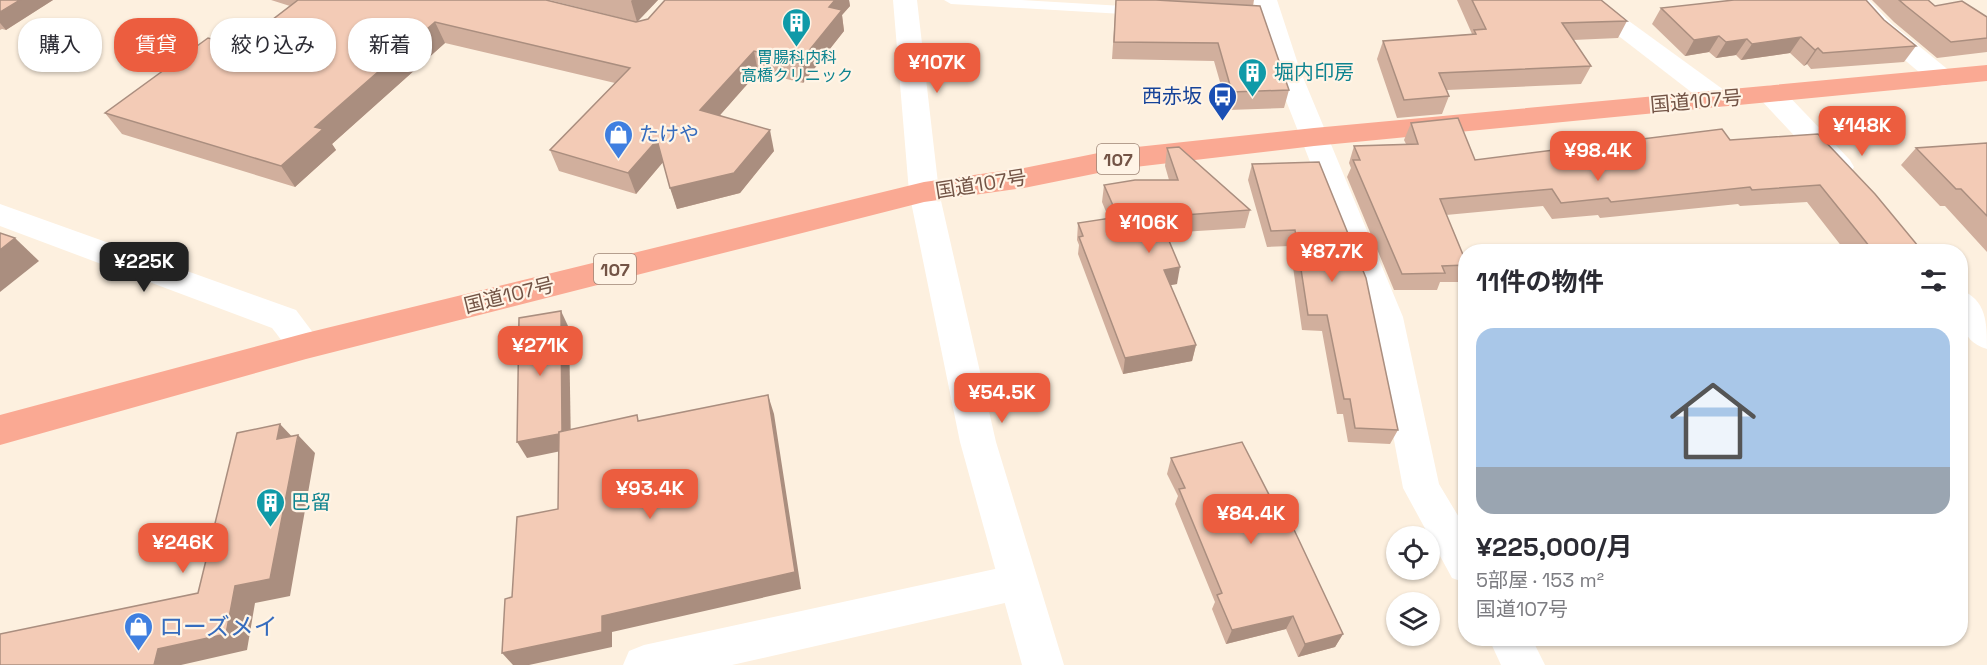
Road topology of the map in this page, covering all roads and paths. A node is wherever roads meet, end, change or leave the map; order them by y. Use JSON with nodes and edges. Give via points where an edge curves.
{"nodes":[{"id":1,"x":905,"y":0,"type":"edge"},
{"id":2,"x":951,"y":0,"type":"edge"},
{"id":3,"x":1584,"y":0,"type":"edge"},
{"id":4,"x":1855,"y":0,"type":"edge"},
{"id":5,"x":1152,"y":12,"type":"edge"},
{"id":6,"x":1265,"y":12,"type":"edge"},
{"id":7,"x":1987,"y":73,"type":"edge"},
{"id":8,"x":1942,"y":78,"type":"junction"},
{"id":9,"x":1771,"y":94,"type":"junction"},
{"id":10,"x":1718,"y":99,"type":"junction"},
{"id":11,"x":1314,"y":137,"type":"junction"},
{"id":12,"x":1854,"y":183,"type":"edge"},
{"id":13,"x":924,"y":192,"type":"junction"},
{"id":14,"x":0,"y":215,"type":"edge"},
{"id":15,"x":1968,"y":312,"type":"edge"},
{"id":16,"x":1987,"y":336,"type":"edge"},
{"id":17,"x":306,"y":345,"type":"junction"},
{"id":18,"x":0,"y":430,"type":"edge"},
{"id":19,"x":1458,"y":551,"type":"edge"},
{"id":20,"x":1018,"y":582,"type":"junction"},
{"id":21,"x":1513,"y":646,"type":"edge"},
{"id":22,"x":644,"y":665,"type":"edge"},
{"id":23,"x":1043,"y":665,"type":"edge"},
{"id":24,"x":1524,"y":665,"type":"edge"}],
"edges":[{"from":1,"to":13,"type":"street"},
{"from":2,"to":5,"type":"lane"},
{"from":3,"to":10,"type":"street"},
{"from":4,"to":8,"type":"street"},
{"from":6,"to":11,"type":"street"},
{"from":7,"to":8,"type":"highway","name":"国道107号","number":"107"},
{"from":8,"to":9,"type":"highway","name":"国道107号","number":"107"},
{"from":9,"to":10,"type":"highway","name":"国道107号","number":"107"},
{"from":9,"to":12,"type":"street"},
{"from":10,"to":11,"type":"highway","name":"国道107号","number":"107"},
{"from":11,"to":13,"type":"highway","name":"国道107号","number":"107","via":[[1118,159]]},
{"from":11,"to":19,"type":"street","via":[[1387,317],[1421,488]]},
{"from":13,"to":17,"type":"highway","name":"国道107号","number":"107"},
{"from":13,"to":20,"type":"street","via":[[978,442]]},
{"from":14,"to":17,"type":"street","via":[[284,319]]},
{"from":15,"to":16,"type":"street"},
{"from":17,"to":18,"type":"highway","name":"国道107号","number":"107"},
{"from":20,"to":22,"type":"street"},
{"from":20,"to":23,"type":"street"},
{"from":21,"to":24,"type":"street"}]}
